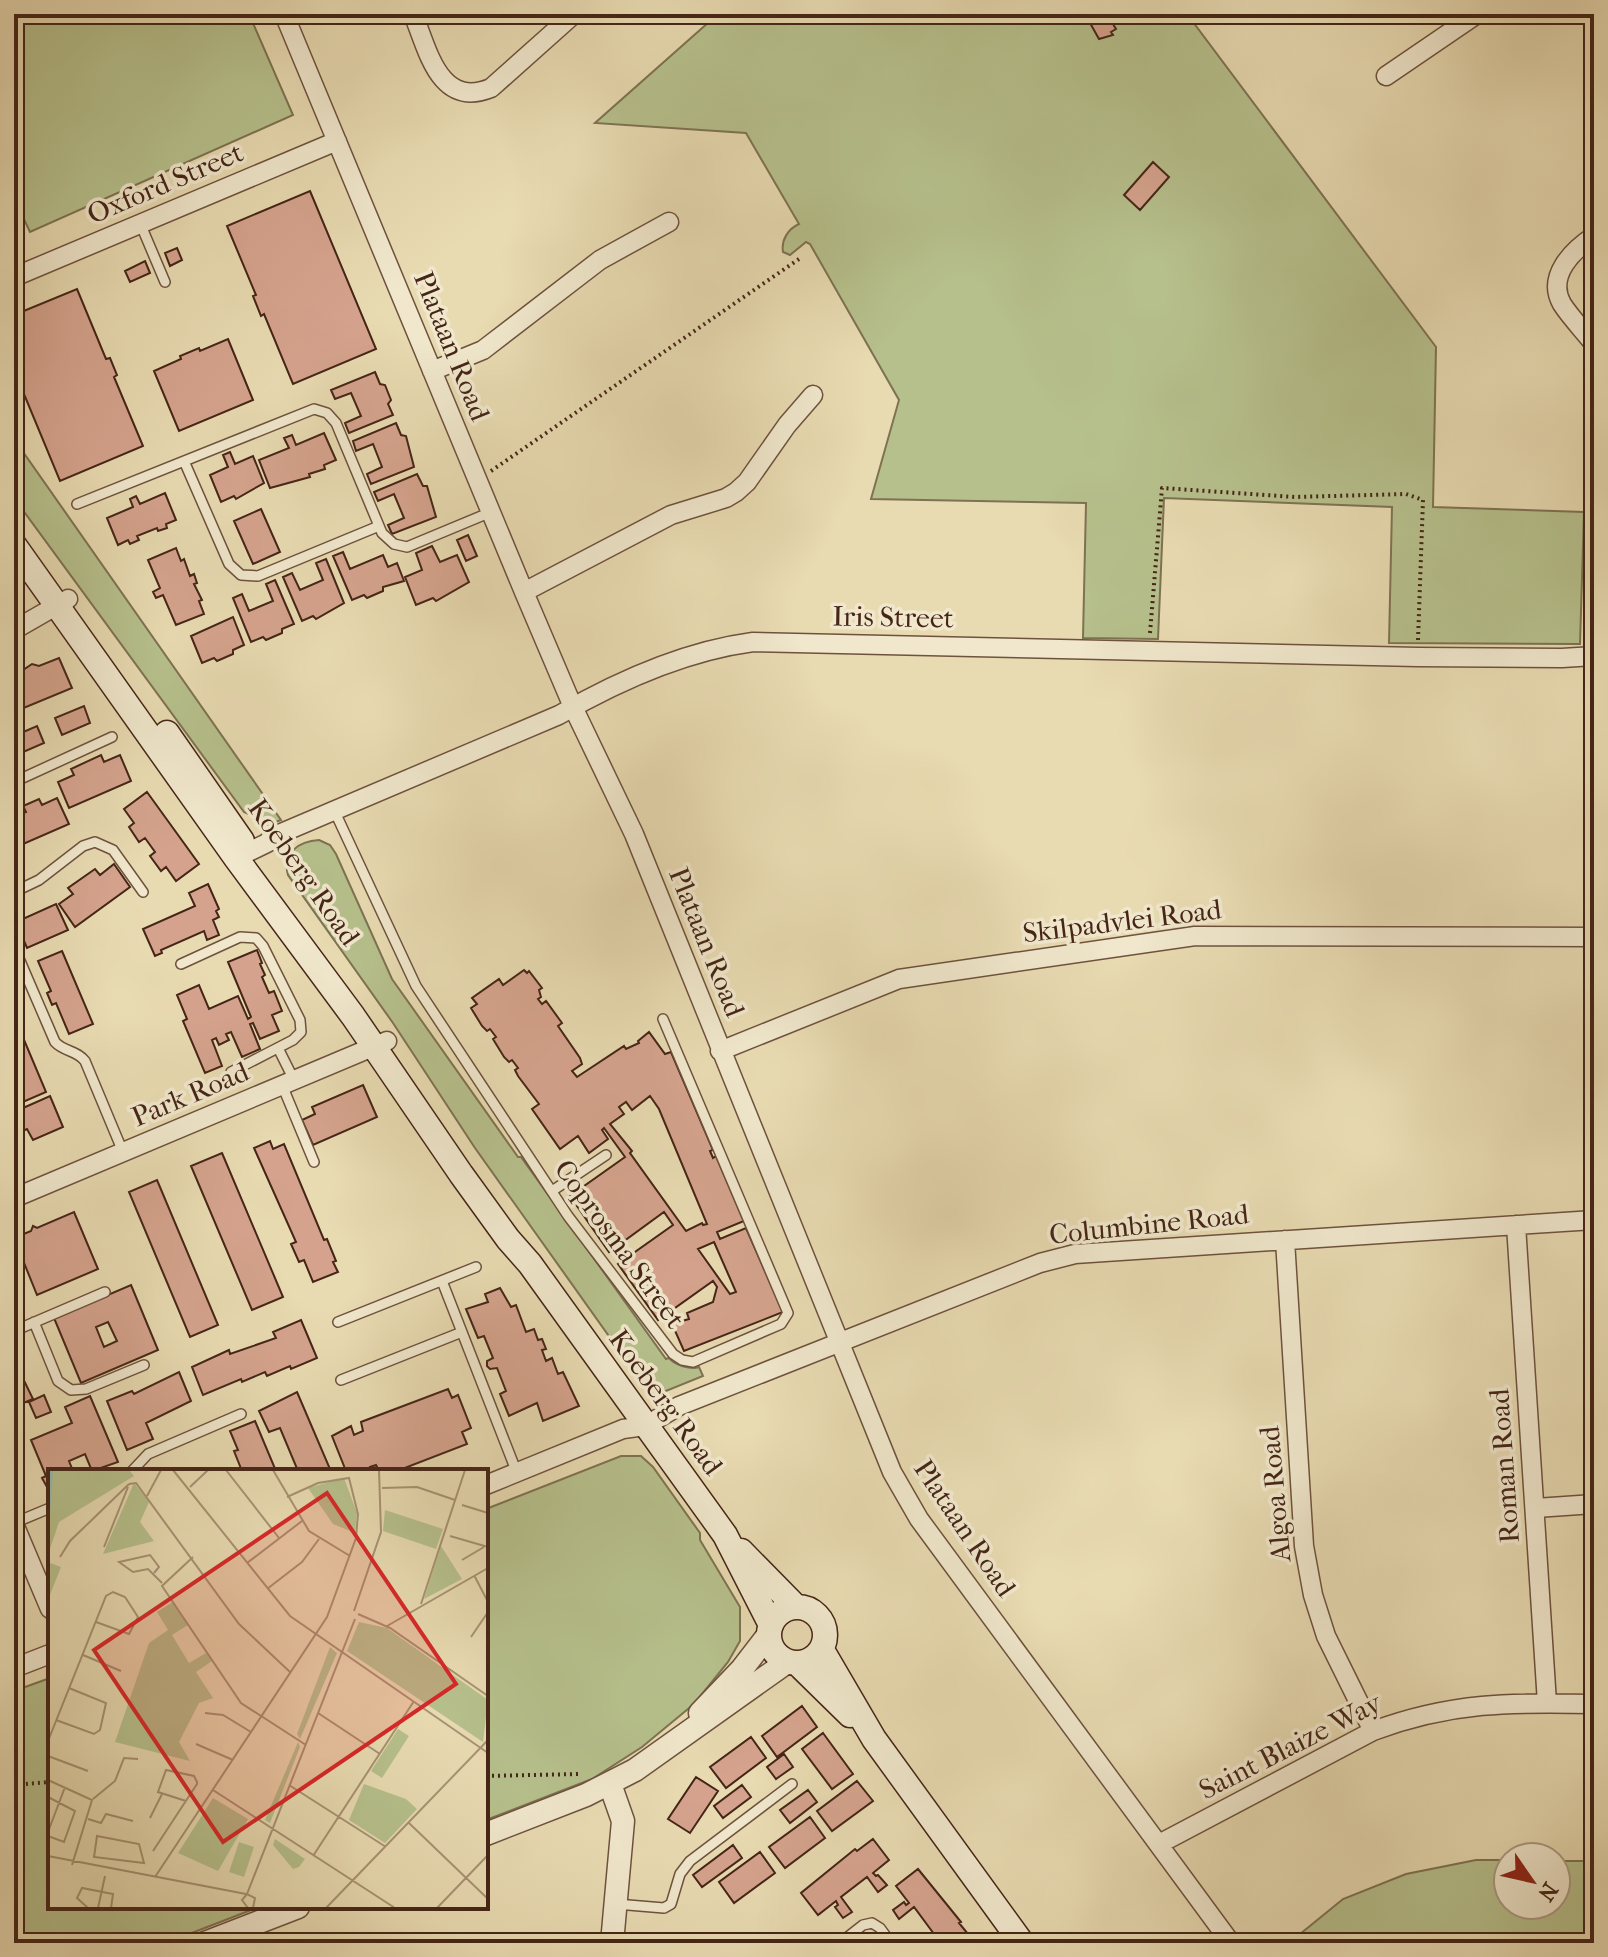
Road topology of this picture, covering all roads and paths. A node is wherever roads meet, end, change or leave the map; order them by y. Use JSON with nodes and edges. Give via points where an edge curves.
{"nodes":[{"id":1,"x":284,"y":14,"type":"edge"},
{"id":2,"x":413,"y":14,"type":"edge"},
{"id":3,"x":574,"y":14,"type":"edge"},
{"id":4,"x":1477,"y":14,"type":"edge"},
{"id":5,"x":1386,"y":76,"type":"dead end"},
{"id":6,"x":337,"y":141,"type":"junction"},
{"id":7,"x":669,"y":222,"type":"dead end"},
{"id":8,"x":140,"y":223,"type":"junction"},
{"id":9,"x":1594,"y":236,"type":"edge"},
{"id":10,"x":799,"y":259,"type":"dead end"},
{"id":11,"x":14,"y":277,"type":"edge"},
{"id":12,"x":165,"y":282,"type":"dead end"},
{"id":13,"x":1594,"y":344,"type":"edge"},
{"id":14,"x":432,"y":371,"type":"junction"},
{"id":15,"x":813,"y":395,"type":"dead end"},
{"id":16,"x":184,"y":461,"type":"junction"},
{"id":17,"x":478,"y":480,"type":"junction"},
{"id":18,"x":77,"y":504,"type":"dead end"},
{"id":19,"x":491,"y":512,"type":"junction"},
{"id":20,"x":14,"y":525,"type":"edge"},
{"id":21,"x":379,"y":526,"type":"junction"},
{"id":22,"x":14,"y":545,"type":"edge"},
{"id":23,"x":524,"y":592,"type":"junction"},
{"id":24,"x":62,"y":603,"type":"junction"},
{"id":25,"x":14,"y":630,"type":"edge"},
{"id":26,"x":1149,"y":651,"type":"junction"},
{"id":27,"x":1594,"y":656,"type":"edge"},
{"id":28,"x":1418,"y":657,"type":"junction"},
{"id":29,"x":573,"y":707,"type":"junction"},
{"id":30,"x":112,"y":737,"type":"dead end"},
{"id":31,"x":14,"y":782,"type":"edge"},
{"id":32,"x":334,"y":810,"type":"junction"},
{"id":33,"x":243,"y":855,"type":"junction"},
{"id":34,"x":14,"y":892,"type":"edge"},
{"id":35,"x":143,"y":892,"type":"dead end"},
{"id":36,"x":1594,"y":937,"type":"edge"},
{"id":37,"x":14,"y":947,"type":"edge"},
{"id":38,"x":181,"y":964,"type":"dead end"},
{"id":39,"x":663,"y":1019,"type":"dead end"},
{"id":40,"x":380,"y":1044,"type":"junction"},
{"id":41,"x":278,"y":1048,"type":"junction"},
{"id":42,"x":720,"y":1051,"type":"junction"},
{"id":43,"x":231,"y":1072,"type":"dead end"},
{"id":44,"x":288,"y":1082,"type":"junction"},
{"id":45,"x":123,"y":1152,"type":"junction"},
{"id":46,"x":606,"y":1155,"type":"dead end"},
{"id":47,"x":314,"y":1162,"type":"dead end"},
{"id":48,"x":552,"y":1191,"type":"junction"},
{"id":49,"x":14,"y":1198,"type":"edge"},
{"id":50,"x":1594,"y":1220,"type":"edge"},
{"id":51,"x":1516,"y":1225,"type":"junction"},
{"id":52,"x":1285,"y":1240,"type":"junction"},
{"id":53,"x":476,"y":1267,"type":"dead end"},
{"id":54,"x":442,"y":1281,"type":"junction"},
{"id":55,"x":105,"y":1292,"type":"dead end"},
{"id":56,"x":34,"y":1322,"type":"junction"},
{"id":57,"x":338,"y":1322,"type":"dead end"},
{"id":58,"x":14,"y":1331,"type":"edge"},
{"id":59,"x":462,"y":1332,"type":"junction"},
{"id":60,"x":839,"y":1341,"type":"junction"},
{"id":61,"x":144,"y":1365,"type":"dead end"},
{"id":62,"x":341,"y":1380,"type":"dead end"},
{"id":63,"x":241,"y":1414,"type":"dead end"},
{"id":64,"x":645,"y":1426,"type":"junction"},
{"id":65,"x":134,"y":1469,"type":"edge"},
{"id":66,"x":517,"y":1473,"type":"junction"},
{"id":67,"x":488,"y":1484,"type":"edge"},
{"id":68,"x":1594,"y":1504,"type":"edge"},
{"id":69,"x":1536,"y":1508,"type":"junction"},
{"id":70,"x":48,"y":1509,"type":"edge"},
{"id":71,"x":14,"y":1524,"type":"edge"},
{"id":72,"x":725,"y":1535,"type":"junction"},
{"id":73,"x":48,"y":1604,"type":"edge"},
{"id":74,"x":796,"y":1607,"type":"junction"},
{"id":75,"x":770,"y":1630,"type":"junction"},
{"id":76,"x":822,"y":1650,"type":"junction"},
{"id":77,"x":48,"y":1655,"type":"edge"},
{"id":78,"x":792,"y":1663,"type":"junction"},
{"id":79,"x":14,"y":1668,"type":"edge"},
{"id":80,"x":1547,"y":1703,"type":"junction"},
{"id":81,"x":1594,"y":1704,"type":"edge"},
{"id":82,"x":1373,"y":1731,"type":"junction"},
{"id":83,"x":874,"y":1739,"type":"junction"},
{"id":84,"x":660,"y":1754,"type":"junction"},
{"id":85,"x":587,"y":1774,"type":"dead end"},
{"id":86,"x":488,"y":1776,"type":"edge"},
{"id":87,"x":48,"y":1782,"type":"edge"},
{"id":88,"x":610,"y":1784,"type":"junction"},
{"id":89,"x":792,"y":1784,"type":"dead end"},
{"id":90,"x":14,"y":1785,"type":"edge"},
{"id":91,"x":488,"y":1833,"type":"edge"},
{"id":92,"x":1159,"y":1844,"type":"junction"},
{"id":93,"x":616,"y":1904,"type":"junction"},
{"id":94,"x":293,"y":1909,"type":"edge"},
{"id":95,"x":205,"y":1943,"type":"edge"},
{"id":96,"x":612,"y":1943,"type":"edge"},
{"id":97,"x":840,"y":1943,"type":"edge"},
{"id":98,"x":891,"y":1943,"type":"edge"},
{"id":99,"x":1022,"y":1943,"type":"edge"},
{"id":100,"x":1231,"y":1943,"type":"edge"}],
"edges":[{"from":1,"to":6,"type":"street","name":"Plataan Road"},
{"from":2,"to":3,"type":"street","via":[[438,73],[464,93],[491,88]]},
{"from":4,"to":5,"type":"street"},
{"from":6,"to":8,"type":"street","name":"Oxford Street"},
{"from":6,"to":14,"type":"street","name":"Plataan Road"},
{"from":7,"to":14,"type":"street","via":[[600,260],[483,350]]},
{"from":8,"to":11,"type":"street","name":"Oxford Street"},
{"from":8,"to":12,"type":"lane"},
{"from":9,"to":13,"type":"street","via":[[1565,261],[1559,292],[1560,301]]},
{"from":10,"to":17,"type":"path"},
{"from":14,"to":17,"type":"street","name":"Plataan Road"},
{"from":15,"to":23,"type":"street","via":[[736,492],[671,515]]},
{"from":16,"to":18,"type":"lane"},
{"from":16,"to":21,"type":"lane","via":[[229,564],[246,577]]},
{"from":16,"to":21,"type":"lane","via":[[307,410],[321,410],[336,423]]},
{"from":17,"to":19,"type":"street","name":"Plataan Road"},
{"from":19,"to":21,"type":"lane","via":[[407,547],[387,539]]},
{"from":19,"to":23,"type":"street","name":"Plataan Road"},
{"from":20,"to":24,"type":"main road","name":"Koeberg Road"},
{"from":22,"to":24,"type":"main road","name":"Koeberg Road"},
{"from":23,"to":29,"type":"street","name":"Plataan Road"},
{"from":24,"to":25,"type":"street"},
{"from":24,"to":33,"type":"main road","name":"Koeberg Road"},
{"from":26,"to":28,"type":"street","name":"Iris Street"},
{"from":26,"to":28,"type":"path","via":[[1162,488],[1295,497],[1406,494],[1423,500]]},
{"from":26,"to":29,"type":"street","name":"Iris Street","via":[[753,642],[708,649]]},
{"from":27,"to":28,"type":"street","name":"Iris Street"},
{"from":29,"to":32,"type":"street","name":"Iris Street"},
{"from":29,"to":42,"type":"street","name":"Plataan Road","via":[[634,834]]},
{"from":30,"to":31,"type":"lane"},
{"from":32,"to":33,"type":"street","name":"Iris Street"},
{"from":32,"to":48,"type":"lane","name":"Coprosma Street","via":[[416,986]]},
{"from":33,"to":40,"type":"main road","name":"Koeberg Road"},
{"from":34,"to":35,"type":"lane","via":[[95,842],[113,850]]},
{"from":36,"to":42,"type":"street","name":"Skilpadvlei Road","via":[[1195,936],[899,979]]},
{"from":37,"to":45,"type":"lane","via":[[55,1042],[85,1061]]},
{"from":38,"to":41,"type":"lane","via":[[240,937],[260,941],[302,1026],[298,1037]]},
{"from":39,"to":48,"type":"lane","name":"Coprosma Street","via":[[788,1313],[784,1321],[693,1362],[678,1358]]},
{"from":40,"to":44,"type":"street","name":"Park Road"},
{"from":40,"to":64,"type":"main road","name":"Koeberg Road"},
{"from":41,"to":43,"type":"lane"},
{"from":41,"to":44,"type":"lane"},
{"from":42,"to":60,"type":"street","name":"Plataan Road"},
{"from":44,"to":45,"type":"street","name":"Park Road"},
{"from":44,"to":47,"type":"lane"},
{"from":45,"to":49,"type":"street","name":"Park Road"},
{"from":46,"to":48,"type":"lane"},
{"from":50,"to":51,"type":"street","name":"Columbine Road"},
{"from":51,"to":52,"type":"street","name":"Columbine Road"},
{"from":51,"to":69,"type":"street","name":"Roman Road"},
{"from":52,"to":60,"type":"street","name":"Columbine Road","via":[[1075,1254]]},
{"from":52,"to":82,"type":"street","name":"Algoa Road","via":[[1306,1558],[1326,1636]]},
{"from":53,"to":54,"type":"lane"},
{"from":54,"to":57,"type":"lane"},
{"from":54,"to":59,"type":"lane"},
{"from":55,"to":56,"type":"lane"},
{"from":56,"to":58,"type":"lane"},
{"from":56,"to":61,"type":"lane","via":[[58,1381],[71,1390]]},
{"from":59,"to":62,"type":"lane"},
{"from":59,"to":66,"type":"lane"},
{"from":60,"to":64,"type":"street","name":"Columbine Road","via":[[679,1406]]},
{"from":60,"to":92,"type":"street","name":"Plataan Road","via":[[911,1508]]},
{"from":63,"to":65,"type":"lane","via":[[148,1454]]},
{"from":64,"to":66,"type":"street","name":"Columbine Road","via":[[623,1429]]},
{"from":64,"to":72,"type":"main road","name":"Koeberg Road"},
{"from":66,"to":67,"type":"street","name":"Columbine Road"},
{"from":68,"to":69,"type":"street"},
{"from":69,"to":80,"type":"street","name":"Roman Road"},
{"from":70,"to":71,"type":"lane"},
{"from":71,"to":73,"type":"street"},
{"from":72,"to":74,"type":"main road","name":"Koeberg Road"},
{"from":72,"to":75,"type":"main road","name":"Koeberg Road"},
{"from":74,"to":75,"type":"main road","via":[[783,1611]]},
{"from":74,"to":76,"type":"main road","via":[[809,1609],[822,1621]]},
{"from":75,"to":78,"type":"main road","via":[[774,1651]]},
{"from":75,"to":84,"type":"street","via":[[742,1669]]},
{"from":76,"to":78,"type":"main road","via":[[811,1660]]},
{"from":76,"to":83,"type":"main road"},
{"from":77,"to":79,"type":"street"},
{"from":78,"to":83,"type":"main road"},
{"from":78,"to":84,"type":"street"},
{"from":80,"to":81,"type":"street","name":"Saint Blaize Way"},
{"from":80,"to":82,"type":"street","name":"Saint Blaize Way","via":[[1459,1707]]},
{"from":82,"to":92,"type":"street","name":"Saint Blaize Way"},
{"from":83,"to":99,"type":"main road"},
{"from":84,"to":88,"type":"street"},
{"from":85,"to":86,"type":"path"},
{"from":87,"to":90,"type":"path"},
{"from":88,"to":91,"type":"street"},
{"from":88,"to":93,"type":"street","via":[[623,1821]]},
{"from":89,"to":93,"type":"lane","via":[[690,1861],[671,1904]]},
{"from":92,"to":100,"type":"street","name":"Plataan Road"},
{"from":93,"to":96,"type":"street"},
{"from":94,"to":95,"type":"street"},
{"from":97,"to":98,"type":"lane","via":[[872,1923]]}]}
